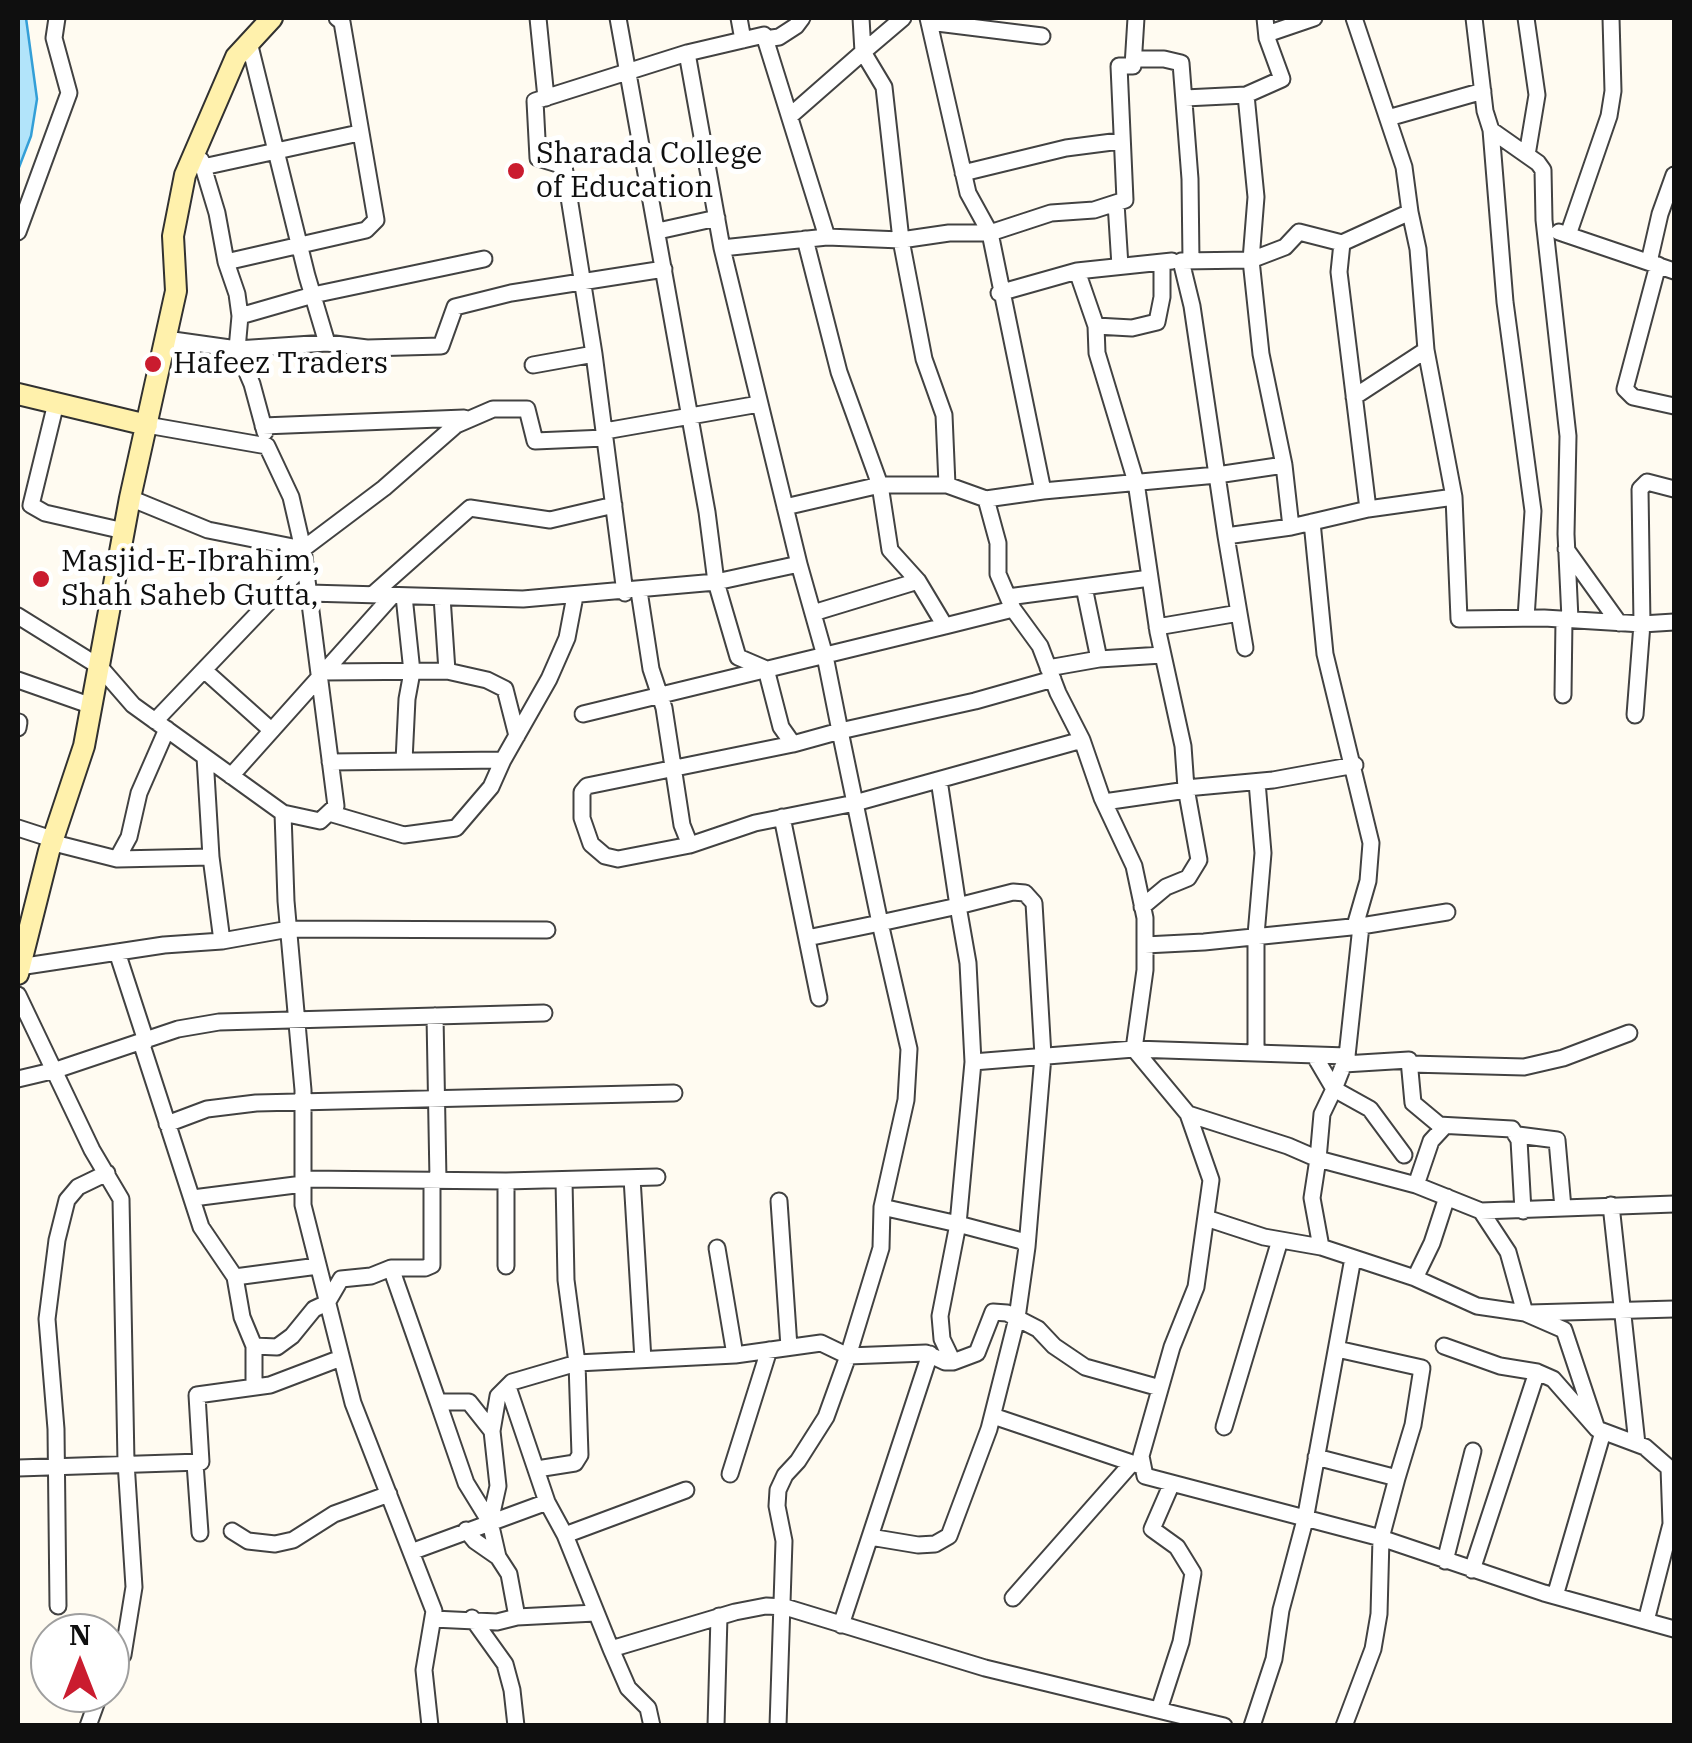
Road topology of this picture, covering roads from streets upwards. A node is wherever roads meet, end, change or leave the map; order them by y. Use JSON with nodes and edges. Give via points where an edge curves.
{"nodes":[{"id":1,"x":57,"y":18,"type":"edge"},
{"id":2,"x":272,"y":18,"type":"edge"},
{"id":3,"x":338,"y":18,"type":"edge"},
{"id":4,"x":538,"y":18,"type":"edge"},
{"id":5,"x":618,"y":18,"type":"edge"},
{"id":6,"x":739,"y":18,"type":"edge"},
{"id":7,"x":802,"y":18,"type":"edge"},
{"id":8,"x":862,"y":18,"type":"edge"},
{"id":9,"x":903,"y":18,"type":"edge"},
{"id":10,"x":1136,"y":18,"type":"edge"},
{"id":11,"x":1314,"y":18,"type":"edge"},
{"id":12,"x":1354,"y":18,"type":"edge"},
{"id":13,"x":1474,"y":18,"type":"edge"},
{"id":14,"x":1526,"y":18,"type":"edge"},
{"id":15,"x":1610,"y":18,"type":"edge"},
{"id":16,"x":928,"y":20,"type":"edge"},
{"id":17,"x":1266,"y":26,"type":"edge"},
{"id":18,"x":1042,"y":36,"type":"dead end"},
{"id":19,"x":765,"y":39,"type":"junction"},
{"id":20,"x":743,"y":40,"type":"junction"},
{"id":21,"x":249,"y":42,"type":"junction"},
{"id":22,"x":864,"y":52,"type":"junction"},
{"id":23,"x":687,"y":53,"type":"junction"},
{"id":24,"x":1134,"y":59,"type":"junction"},
{"id":25,"x":627,"y":74,"type":"junction"},
{"id":26,"x":1483,"y":91,"type":"junction"},
{"id":27,"x":1246,"y":94,"type":"junction"},
{"id":28,"x":546,"y":98,"type":"junction"},
{"id":29,"x":1185,"y":98,"type":"junction"},
{"id":30,"x":790,"y":116,"type":"junction"},
{"id":31,"x":1388,"y":118,"type":"junction"},
{"id":32,"x":1491,"y":130,"type":"junction"},
{"id":33,"x":359,"y":133,"type":"junction"},
{"id":34,"x":1120,"y":141,"type":"junction"},
{"id":35,"x":276,"y":153,"type":"junction"},
{"id":36,"x":1527,"y":155,"type":"junction"},
{"id":37,"x":200,"y":157,"type":"junction"},
{"id":38,"x":963,"y":173,"type":"junction"},
{"id":39,"x":1674,"y":175,"type":"edge"},
{"id":40,"x":1116,"y":203,"type":"junction"},
{"id":41,"x":1410,"y":212,"type":"junction"},
{"id":42,"x":717,"y":218,"type":"junction"},
{"id":43,"x":1546,"y":226,"type":"junction"},
{"id":44,"x":658,"y":231,"type":"junction"},
{"id":45,"x":18,"y":232,"type":"edge"},
{"id":46,"x":990,"y":233,"type":"junction"},
{"id":47,"x":1568,"y":235,"type":"junction"},
{"id":48,"x":826,"y":237,"type":"junction"},
{"id":49,"x":805,"y":239,"type":"junction"},
{"id":50,"x":900,"y":240,"type":"junction"},
{"id":51,"x":1342,"y":243,"type":"junction"},
{"id":52,"x":299,"y":244,"type":"junction"},
{"id":53,"x":722,"y":248,"type":"junction"},
{"id":54,"x":484,"y":259,"type":"dead end"},
{"id":55,"x":1252,"y":260,"type":"junction"},
{"id":56,"x":1186,"y":261,"type":"junction"},
{"id":57,"x":226,"y":262,"type":"junction"},
{"id":58,"x":1162,"y":262,"type":"junction"},
{"id":59,"x":1653,"y":264,"type":"junction"},
{"id":60,"x":1120,"y":266,"type":"junction"},
{"id":61,"x":664,"y":269,"type":"junction"},
{"id":62,"x":1674,"y":271,"type":"edge"},
{"id":63,"x":1077,"y":272,"type":"junction"},
{"id":64,"x":583,"y":282,"type":"junction"},
{"id":65,"x":1000,"y":292,"type":"junction"},
{"id":66,"x":312,"y":295,"type":"junction"},
{"id":67,"x":240,"y":316,"type":"junction"},
{"id":68,"x":1096,"y":326,"type":"junction"},
{"id":69,"x":166,"y":339,"type":"junction"},
{"id":70,"x":327,"y":343,"type":"junction"},
{"id":71,"x":236,"y":349,"type":"junction"},
{"id":72,"x":1426,"y":350,"type":"junction"},
{"id":73,"x":594,"y":354,"type":"junction"},
{"id":74,"x":533,"y":365,"type":"dead end"},
{"id":75,"x":18,"y":394,"type":"edge"},
{"id":76,"x":1354,"y":397,"type":"junction"},
{"id":77,"x":56,"y":403,"type":"junction"},
{"id":78,"x":759,"y":404,"type":"junction"},
{"id":79,"x":1674,"y":406,"type":"edge"},
{"id":80,"x":688,"y":416,"type":"junction"},
{"id":81,"x":473,"y":418,"type":"junction"},
{"id":82,"x":146,"y":425,"type":"junction"},
{"id":83,"x":264,"y":426,"type":"junction"},
{"id":84,"x":605,"y":434,"type":"junction"},
{"id":85,"x":267,"y":446,"type":"junction"},
{"id":86,"x":1284,"y":464,"type":"junction"},
{"id":87,"x":1217,"y":475,"type":"junction"},
{"id":88,"x":1136,"y":482,"type":"junction"},
{"id":89,"x":880,"y":484,"type":"junction"},
{"id":90,"x":947,"y":484,"type":"junction"},
{"id":91,"x":1674,"y":489,"type":"edge"},
{"id":92,"x":1043,"y":491,"type":"junction"},
{"id":93,"x":1454,"y":496,"type":"junction"},
{"id":94,"x":130,"y":498,"type":"junction"},
{"id":95,"x":986,"y":499,"type":"junction"},
{"id":96,"x":614,"y":505,"type":"junction"},
{"id":97,"x":785,"y":507,"type":"junction"},
{"id":98,"x":1368,"y":509,"type":"junction"},
{"id":99,"x":1312,"y":522,"type":"junction"},
{"id":100,"x":1291,"y":527,"type":"junction"},
{"id":101,"x":124,"y":531,"type":"junction"},
{"id":102,"x":1226,"y":536,"type":"junction"},
{"id":103,"x":1566,"y":549,"type":"junction"},
{"id":104,"x":304,"y":556,"type":"junction"},
{"id":105,"x":799,"y":564,"type":"junction"},
{"id":106,"x":1150,"y":578,"type":"junction"},
{"id":107,"x":918,"y":581,"type":"junction"},
{"id":108,"x":716,"y":582,"type":"junction"},
{"id":109,"x":1084,"y":587,"type":"junction"},
{"id":110,"x":632,"y":592,"type":"junction"},
{"id":111,"x":309,"y":593,"type":"junction"},
{"id":112,"x":372,"y":595,"type":"junction"},
{"id":113,"x":398,"y":596,"type":"junction"},
{"id":114,"x":575,"y":596,"type":"junction"},
{"id":115,"x":442,"y":597,"type":"junction"},
{"id":116,"x":1010,"y":603,"type":"junction"},
{"id":117,"x":812,"y":613,"type":"junction"},
{"id":118,"x":1240,"y":613,"type":"junction"},
{"id":119,"x":18,"y":616,"type":"edge"},
{"id":120,"x":1526,"y":618,"type":"junction"},
{"id":121,"x":1567,"y":619,"type":"junction"},
{"id":122,"x":1619,"y":622,"type":"junction"},
{"id":123,"x":1674,"y":622,"type":"edge"},
{"id":124,"x":1642,"y":624,"type":"junction"},
{"id":125,"x":944,"y":626,"type":"junction"},
{"id":126,"x":1157,"y":627,"type":"junction"},
{"id":127,"x":1245,"y":648,"type":"dead end"},
{"id":128,"x":1162,"y":655,"type":"junction"},
{"id":129,"x":824,"y":656,"type":"junction"},
{"id":130,"x":1099,"y":660,"type":"junction"},
{"id":131,"x":100,"y":667,"type":"junction"},
{"id":132,"x":204,"y":670,"type":"junction"},
{"id":133,"x":766,"y":670,"type":"junction"},
{"id":134,"x":446,"y":671,"type":"junction"},
{"id":135,"x":412,"y":672,"type":"junction"},
{"id":136,"x":1050,"y":674,"type":"junction"},
{"id":137,"x":321,"y":675,"type":"junction"},
{"id":138,"x":18,"y":680,"type":"edge"},
{"id":139,"x":660,"y":694,"type":"junction"},
{"id":140,"x":1562,"y":695,"type":"dead end"},
{"id":141,"x":92,"y":706,"type":"junction"},
{"id":142,"x":582,"y":714,"type":"dead end"},
{"id":143,"x":1635,"y":714,"type":"dead end"},
{"id":144,"x":161,"y":725,"type":"junction"},
{"id":145,"x":271,"y":730,"type":"junction"},
{"id":146,"x":840,"y":731,"type":"junction"},
{"id":147,"x":517,"y":736,"type":"junction"},
{"id":148,"x":1082,"y":740,"type":"junction"},
{"id":149,"x":793,"y":744,"type":"junction"},
{"id":150,"x":205,"y":757,"type":"junction"},
{"id":151,"x":404,"y":760,"type":"junction"},
{"id":152,"x":503,"y":760,"type":"junction"},
{"id":153,"x":330,"y":762,"type":"junction"},
{"id":154,"x":1354,"y":765,"type":"junction"},
{"id":155,"x":675,"y":768,"type":"junction"},
{"id":156,"x":231,"y":776,"type":"junction"},
{"id":157,"x":940,"y":780,"type":"junction"},
{"id":158,"x":1257,"y":782,"type":"junction"},
{"id":159,"x":1186,"y":789,"type":"junction"},
{"id":160,"x":1104,"y":802,"type":"junction"},
{"id":161,"x":854,"y":804,"type":"junction"},
{"id":162,"x":283,"y":813,"type":"junction"},
{"id":163,"x":328,"y":813,"type":"junction"},
{"id":164,"x":782,"y":817,"type":"junction"},
{"id":165,"x":18,"y":828,"type":"edge"},
{"id":166,"x":54,"y":842,"type":"junction"},
{"id":167,"x":690,"y":845,"type":"junction"},
{"id":168,"x":211,"y":857,"type":"junction"},
{"id":169,"x":117,"y":858,"type":"junction"},
{"id":170,"x":958,"y":906,"type":"junction"},
{"id":171,"x":1142,"y":907,"type":"junction"},
{"id":172,"x":1447,"y":912,"type":"dead end"},
{"id":173,"x":880,"y":923,"type":"junction"},
{"id":174,"x":1358,"y":926,"type":"junction"},
{"id":175,"x":289,"y":930,"type":"junction"},
{"id":176,"x":547,"y":930,"type":"dead end"},
{"id":177,"x":1256,"y":935,"type":"junction"},
{"id":178,"x":807,"y":938,"type":"junction"},
{"id":179,"x":222,"y":941,"type":"junction"},
{"id":180,"x":1144,"y":945,"type":"junction"},
{"id":181,"x":116,"y":952,"type":"junction"},
{"id":182,"x":18,"y":970,"type":"edge"},
{"id":183,"x":18,"y":995,"type":"edge"},
{"id":184,"x":819,"y":998,"type":"dead end"},
{"id":185,"x":544,"y":1012,"type":"dead end"},
{"id":186,"x":435,"y":1016,"type":"junction"},
{"id":187,"x":298,"y":1019,"type":"junction"},
{"id":188,"x":1628,"y":1033,"type":"dead end"},
{"id":189,"x":144,"y":1041,"type":"junction"},
{"id":190,"x":1134,"y":1048,"type":"junction"},
{"id":191,"x":1256,"y":1052,"type":"junction"},
{"id":192,"x":1314,"y":1055,"type":"junction"},
{"id":193,"x":1043,"y":1056,"type":"junction"},
{"id":194,"x":1345,"y":1060,"type":"junction"},
{"id":195,"x":973,"y":1062,"type":"junction"},
{"id":196,"x":1410,"y":1064,"type":"junction"},
{"id":197,"x":56,"y":1070,"type":"junction"},
{"id":198,"x":18,"y":1079,"type":"edge"},
{"id":199,"x":1334,"y":1089,"type":"junction"},
{"id":200,"x":674,"y":1092,"type":"dead end"},
{"id":201,"x":436,"y":1099,"type":"junction"},
{"id":202,"x":304,"y":1101,"type":"junction"},
{"id":203,"x":1188,"y":1114,"type":"junction"},
{"id":204,"x":167,"y":1124,"type":"junction"},
{"id":205,"x":1438,"y":1125,"type":"junction"},
{"id":206,"x":1518,"y":1135,"type":"junction"},
{"id":207,"x":1404,"y":1154,"type":"dead end"},
{"id":208,"x":1318,"y":1159,"type":"junction"},
{"id":209,"x":106,"y":1173,"type":"junction"},
{"id":210,"x":632,"y":1178,"type":"junction"},
{"id":211,"x":657,"y":1178,"type":"dead end"},
{"id":212,"x":435,"y":1180,"type":"junction"},
{"id":213,"x":564,"y":1180,"type":"junction"},
{"id":214,"x":304,"y":1181,"type":"junction"},
{"id":215,"x":506,"y":1181,"type":"junction"},
{"id":216,"x":1416,"y":1185,"type":"junction"},
{"id":217,"x":1448,"y":1197,"type":"junction"},
{"id":218,"x":193,"y":1198,"type":"junction"},
{"id":219,"x":779,"y":1202,"type":"dead end"},
{"id":220,"x":1674,"y":1204,"type":"edge"},
{"id":221,"x":1611,"y":1205,"type":"junction"},
{"id":222,"x":882,"y":1207,"type":"junction"},
{"id":223,"x":1562,"y":1208,"type":"junction"},
{"id":224,"x":1481,"y":1210,"type":"junction"},
{"id":225,"x":1524,"y":1211,"type":"junction"},
{"id":226,"x":1206,"y":1218,"type":"junction"},
{"id":227,"x":958,"y":1224,"type":"junction"},
{"id":228,"x":1280,"y":1240,"type":"junction"},
{"id":229,"x":1027,"y":1247,"type":"junction"},
{"id":230,"x":1321,"y":1247,"type":"junction"},
{"id":231,"x":717,"y":1248,"type":"dead end"},
{"id":232,"x":1353,"y":1258,"type":"junction"},
{"id":233,"x":318,"y":1266,"type":"junction"},
{"id":234,"x":506,"y":1266,"type":"dead end"},
{"id":235,"x":391,"y":1268,"type":"junction"},
{"id":236,"x":234,"y":1277,"type":"junction"},
{"id":237,"x":1414,"y":1278,"type":"junction"},
{"id":238,"x":327,"y":1303,"type":"junction"},
{"id":239,"x":1674,"y":1309,"type":"edge"},
{"id":240,"x":1624,"y":1310,"type":"junction"},
{"id":241,"x":1525,"y":1313,"type":"junction"},
{"id":242,"x":1017,"y":1318,"type":"junction"},
{"id":243,"x":254,"y":1346,"type":"junction"},
{"id":244,"x":1444,"y":1346,"type":"dead end"},
{"id":245,"x":789,"y":1347,"type":"junction"},
{"id":246,"x":1336,"y":1349,"type":"junction"},
{"id":247,"x":769,"y":1350,"type":"junction"},
{"id":248,"x":930,"y":1354,"type":"junction"},
{"id":249,"x":735,"y":1355,"type":"junction"},
{"id":250,"x":848,"y":1356,"type":"junction"},
{"id":251,"x":341,"y":1358,"type":"junction"},
{"id":252,"x":643,"y":1360,"type":"junction"},
{"id":253,"x":954,"y":1362,"type":"junction"},
{"id":254,"x":577,"y":1363,"type":"junction"},
{"id":255,"x":1537,"y":1372,"type":"junction"},
{"id":256,"x":254,"y":1388,"type":"junction"},
{"id":257,"x":1160,"y":1388,"type":"junction"},
{"id":258,"x":503,"y":1391,"type":"junction"},
{"id":259,"x":438,"y":1402,"type":"junction"},
{"id":260,"x":469,"y":1402,"type":"junction"},
{"id":261,"x":993,"y":1416,"type":"junction"},
{"id":262,"x":1224,"y":1426,"type":"dead end"},
{"id":263,"x":1600,"y":1430,"type":"junction"},
{"id":264,"x":492,"y":1431,"type":"junction"},
{"id":265,"x":1637,"y":1444,"type":"junction"},
{"id":266,"x":1473,"y":1451,"type":"dead end"},
{"id":267,"x":1316,"y":1458,"type":"junction"},
{"id":268,"x":126,"y":1462,"type":"junction"},
{"id":269,"x":195,"y":1462,"type":"junction"},
{"id":270,"x":56,"y":1465,"type":"junction"},
{"id":271,"x":1138,"y":1465,"type":"junction"},
{"id":272,"x":18,"y":1468,"type":"edge"},
{"id":273,"x":537,"y":1468,"type":"junction"},
{"id":274,"x":1672,"y":1468,"type":"edge"},
{"id":275,"x":730,"y":1474,"type":"dead end"},
{"id":276,"x":1397,"y":1478,"type":"junction"},
{"id":277,"x":1172,"y":1483,"type":"junction"},
{"id":278,"x":686,"y":1490,"type":"dead end"},
{"id":279,"x":389,"y":1494,"type":"junction"},
{"id":280,"x":547,"y":1502,"type":"junction"},
{"id":281,"x":1305,"y":1520,"type":"junction"},
{"id":282,"x":490,"y":1522,"type":"junction"},
{"id":283,"x":466,"y":1530,"type":"junction"},
{"id":284,"x":232,"y":1531,"type":"dead end"},
{"id":285,"x":200,"y":1533,"type":"dead end"},
{"id":286,"x":566,"y":1535,"type":"junction"},
{"id":287,"x":870,"y":1537,"type":"junction"},
{"id":288,"x":1381,"y":1538,"type":"junction"},
{"id":289,"x":411,"y":1552,"type":"junction"},
{"id":290,"x":498,"y":1557,"type":"junction"},
{"id":291,"x":1444,"y":1561,"type":"junction"},
{"id":292,"x":1472,"y":1570,"type":"junction"},
{"id":293,"x":1555,"y":1596,"type":"junction"},
{"id":294,"x":1012,"y":1598,"type":"dead end"},
{"id":295,"x":58,"y":1606,"type":"dead end"},
{"id":296,"x":782,"y":1607,"type":"junction"},
{"id":297,"x":596,"y":1613,"type":"junction"},
{"id":298,"x":130,"y":1614,"type":"edge"},
{"id":299,"x":719,"y":1616,"type":"junction"},
{"id":300,"x":517,"y":1617,"type":"junction"},
{"id":301,"x":472,"y":1618,"type":"junction"},
{"id":302,"x":433,"y":1619,"type":"junction"},
{"id":303,"x":1646,"y":1621,"type":"junction"},
{"id":304,"x":841,"y":1625,"type":"junction"},
{"id":305,"x":1674,"y":1628,"type":"edge"},
{"id":306,"x":611,"y":1649,"type":"junction"},
{"id":307,"x":1158,"y":1710,"type":"junction"},
{"id":308,"x":430,"y":1726,"type":"edge"},
{"id":309,"x":516,"y":1726,"type":"edge"},
{"id":310,"x":652,"y":1726,"type":"edge"},
{"id":311,"x":716,"y":1726,"type":"edge"},
{"id":312,"x":778,"y":1726,"type":"edge"},
{"id":313,"x":1224,"y":1726,"type":"edge"},
{"id":314,"x":1252,"y":1726,"type":"edge"},
{"id":315,"x":1344,"y":1726,"type":"edge"}],
"edges":[{"from":1,"to":45,"type":"street","via":[[54,38],[69,93]]},
{"from":2,"to":21,"type":"street"},
{"from":3,"to":33,"type":"street"},
{"from":4,"to":28,"type":"street"},
{"from":5,"to":25,"type":"street"},
{"from":6,"to":20,"type":"street"},
{"from":7,"to":19,"type":"street"},
{"from":8,"to":22,"type":"street"},
{"from":9,"to":22,"type":"street"},
{"from":10,"to":24,"type":"street"},
{"from":11,"to":17,"type":"street"},
{"from":12,"to":31,"type":"street"},
{"from":13,"to":26,"type":"street"},
{"from":14,"to":36,"type":"street","via":[[1537,96]]},
{"from":15,"to":47,"type":"street","via":[[1609,116]]},
{"from":16,"to":18,"type":"street"},
{"from":16,"to":38,"type":"street"},
{"from":17,"to":27,"type":"street","via":[[1282,78]]},
{"from":19,"to":20,"type":"street"},
{"from":19,"to":30,"type":"street"},
{"from":20,"to":23,"type":"street"},
{"from":21,"to":35,"type":"street"},
{"from":21,"to":37,"type":"street","via":[[236,56]]},
{"from":22,"to":30,"type":"street"},
{"from":22,"to":50,"type":"street","via":[[884,87]]},
{"from":23,"to":25,"type":"street"},
{"from":23,"to":42,"type":"street"},
{"from":24,"to":29,"type":"street","via":[[1181,63]]},
{"from":24,"to":34,"type":"street","via":[[1134,66],[1120,66]]},
{"from":25,"to":28,"type":"street"},
{"from":25,"to":44,"type":"street"},
{"from":26,"to":31,"type":"street"},
{"from":26,"to":32,"type":"street"},
{"from":27,"to":29,"type":"street"},
{"from":27,"to":55,"type":"street","via":[[1256,196]]},
{"from":28,"to":64,"type":"street","via":[[536,101],[538,158],[564,166]]},
{"from":29,"to":56,"type":"street"},
{"from":30,"to":48,"type":"street"},
{"from":31,"to":41,"type":"street"},
{"from":32,"to":36,"type":"street"},
{"from":32,"to":120,"type":"street","via":[[1533,511]]},
{"from":33,"to":35,"type":"street"},
{"from":33,"to":52,"type":"street","via":[[374,226]]},
{"from":34,"to":38,"type":"street"},
{"from":34,"to":40,"type":"street","via":[[1124,200]]},
{"from":35,"to":37,"type":"street"},
{"from":35,"to":52,"type":"street"},
{"from":36,"to":43,"type":"street","via":[[1543,170]]},
{"from":37,"to":57,"type":"street"},
{"from":37,"to":69,"type":"street","via":[[185,175],[173,236],[176,292]]},
{"from":38,"to":46,"type":"street"},
{"from":39,"to":59,"type":"street"},
{"from":40,"to":46,"type":"street","via":[[1050,213]]},
{"from":40,"to":60,"type":"street"},
{"from":41,"to":51,"type":"street"},
{"from":41,"to":72,"type":"street"},
{"from":42,"to":44,"type":"street"},
{"from":42,"to":53,"type":"street"},
{"from":43,"to":47,"type":"street"},
{"from":43,"to":103,"type":"street","via":[[1568,436]]},
{"from":44,"to":61,"type":"street"},
{"from":46,"to":50,"type":"street"},
{"from":46,"to":65,"type":"street"},
{"from":47,"to":59,"type":"street"},
{"from":48,"to":49,"type":"street"},
{"from":48,"to":50,"type":"street"},
{"from":49,"to":53,"type":"street"},
{"from":49,"to":89,"type":"street","via":[[839,372]]},
{"from":50,"to":90,"type":"street","via":[[924,360],[944,415]]},
{"from":51,"to":55,"type":"street","via":[[1298,232],[1285,247]]},
{"from":51,"to":76,"type":"street","via":[[1339,272]]},
{"from":52,"to":57,"type":"street"},
{"from":52,"to":66,"type":"street"},
{"from":53,"to":78,"type":"street"},
{"from":54,"to":66,"type":"street"},
{"from":55,"to":56,"type":"street"},
{"from":55,"to":86,"type":"street","via":[[1261,354]]},
{"from":56,"to":58,"type":"street"},
{"from":56,"to":87,"type":"street"},
{"from":57,"to":67,"type":"street"},
{"from":58,"to":60,"type":"street"},
{"from":58,"to":68,"type":"street","via":[[1156,322]]},
{"from":59,"to":62,"type":"street"},
{"from":59,"to":79,"type":"street","via":[[1625,389]]},
{"from":60,"to":63,"type":"street"},
{"from":61,"to":64,"type":"street"},
{"from":61,"to":80,"type":"street"},
{"from":63,"to":65,"type":"street"},
{"from":63,"to":68,"type":"street"},
{"from":64,"to":70,"type":"street","via":[[455,307],[441,346]]},
{"from":64,"to":73,"type":"street"},
{"from":65,"to":92,"type":"street"},
{"from":66,"to":67,"type":"street"},
{"from":66,"to":70,"type":"street"},
{"from":67,"to":71,"type":"street"},
{"from":68,"to":88,"type":"street","via":[[1096,353]]},
{"from":69,"to":71,"type":"street"},
{"from":69,"to":82,"type":"street"},
{"from":70,"to":71,"type":"street"},
{"from":71,"to":83,"type":"street"},
{"from":72,"to":76,"type":"street"},
{"from":72,"to":93,"type":"street"},
{"from":73,"to":74,"type":"street"},
{"from":73,"to":84,"type":"street"},
{"from":75,"to":77,"type":"street"},
{"from":76,"to":98,"type":"street"},
{"from":77,"to":82,"type":"street"},
{"from":77,"to":101,"type":"street","via":[[32,505],[45,514]]},
{"from":78,"to":80,"type":"street"},
{"from":78,"to":97,"type":"street"},
{"from":80,"to":84,"type":"street"},
{"from":80,"to":108,"type":"street"},
{"from":81,"to":83,"type":"street"},
{"from":81,"to":84,"type":"street","via":[[493,409],[527,409],[536,441]]},
{"from":81,"to":104,"type":"street"},
{"from":82,"to":85,"type":"street"},
{"from":82,"to":94,"type":"street"},
{"from":83,"to":85,"type":"street"},
{"from":84,"to":96,"type":"street"},
{"from":85,"to":104,"type":"street","via":[[291,496]]},
{"from":86,"to":87,"type":"street"},
{"from":86,"to":100,"type":"street"},
{"from":87,"to":88,"type":"street"},
{"from":87,"to":102,"type":"street"},
{"from":88,"to":92,"type":"street"},
{"from":88,"to":106,"type":"street"},
{"from":89,"to":90,"type":"street"},
{"from":89,"to":97,"type":"street"},
{"from":89,"to":107,"type":"street","via":[[890,550]]},
{"from":90,"to":95,"type":"street"},
{"from":91,"to":124,"type":"street","via":[[1647,482],[1640,489]]},
{"from":92,"to":95,"type":"street"},
{"from":93,"to":98,"type":"street"},
{"from":93,"to":120,"type":"street","via":[[1459,620]]},
{"from":94,"to":101,"type":"street"},
{"from":94,"to":104,"type":"street","via":[[208,530]]},
{"from":95,"to":116,"type":"street","via":[[998,574]]},
{"from":96,"to":110,"type":"street"},
{"from":96,"to":112,"type":"street","via":[[550,520],[470,508]]},
{"from":97,"to":105,"type":"street"},
{"from":98,"to":99,"type":"street"},
{"from":99,"to":100,"type":"street"},
{"from":99,"to":154,"type":"street","via":[[1325,654]]},
{"from":100,"to":102,"type":"street"},
{"from":101,"to":131,"type":"street"},
{"from":102,"to":118,"type":"street"},
{"from":103,"to":121,"type":"street"},
{"from":103,"to":122,"type":"street"},
{"from":104,"to":111,"type":"street"},
{"from":104,"to":132,"type":"street"},
{"from":105,"to":108,"type":"street"},
{"from":105,"to":117,"type":"street"},
{"from":106,"to":109,"type":"street"},
{"from":106,"to":126,"type":"street"},
{"from":107,"to":117,"type":"street"},
{"from":107,"to":125,"type":"street"},
{"from":108,"to":110,"type":"street"},
{"from":108,"to":133,"type":"street","via":[[738,658]]},
{"from":109,"to":116,"type":"street"},
{"from":109,"to":130,"type":"street"},
{"from":110,"to":114,"type":"street"},
{"from":110,"to":139,"type":"street"},
{"from":111,"to":112,"type":"street"},
{"from":111,"to":137,"type":"street"},
{"from":112,"to":113,"type":"street"},
{"from":113,"to":115,"type":"street"},
{"from":113,"to":135,"type":"street"},
{"from":113,"to":137,"type":"street"},
{"from":114,"to":115,"type":"street"},
{"from":114,"to":147,"type":"street","via":[[567,638]]},
{"from":115,"to":134,"type":"street"},
{"from":116,"to":125,"type":"street"},
{"from":116,"to":136,"type":"street","via":[[1040,646]]},
{"from":117,"to":129,"type":"street"},
{"from":118,"to":126,"type":"street"},
{"from":118,"to":127,"type":"street"},
{"from":119,"to":131,"type":"street"},
{"from":120,"to":121,"type":"street"},
{"from":121,"to":122,"type":"street"},
{"from":121,"to":140,"type":"street"},
{"from":122,"to":124,"type":"street"},
{"from":123,"to":124,"type":"street"},
{"from":124,"to":143,"type":"street"},
{"from":125,"to":129,"type":"street"},
{"from":126,"to":128,"type":"street"},
{"from":128,"to":130,"type":"street"},
{"from":128,"to":159,"type":"street"},
{"from":129,"to":133,"type":"street"},
{"from":129,"to":146,"type":"street"},
{"from":130,"to":136,"type":"street"},
{"from":131,"to":141,"type":"street"},
{"from":131,"to":144,"type":"street"},
{"from":132,"to":144,"type":"street"},
{"from":132,"to":145,"type":"street"},
{"from":133,"to":139,"type":"street"},
{"from":133,"to":149,"type":"street","via":[[781,727]]},
{"from":134,"to":135,"type":"street"},
{"from":134,"to":147,"type":"street","via":[[505,689]]},
{"from":135,"to":137,"type":"street"},
{"from":135,"to":151,"type":"street"},
{"from":136,"to":146,"type":"street","via":[[975,701]]},
{"from":136,"to":148,"type":"street"},
{"from":137,"to":145,"type":"street"},
{"from":137,"to":153,"type":"street"},
{"from":138,"to":141,"type":"street"},
{"from":139,"to":142,"type":"street"},
{"from":139,"to":155,"type":"street"},
{"from":141,"to":166,"type":"street"},
{"from":144,"to":150,"type":"street"},
{"from":144,"to":169,"type":"street"},
{"from":145,"to":156,"type":"street"},
{"from":146,"to":149,"type":"street"},
{"from":146,"to":161,"type":"street"},
{"from":147,"to":152,"type":"street"},
{"from":148,"to":157,"type":"street"},
{"from":148,"to":160,"type":"street"},
{"from":149,"to":155,"type":"street"},
{"from":150,"to":156,"type":"street"},
{"from":150,"to":168,"type":"street"},
{"from":151,"to":152,"type":"street"},
{"from":151,"to":153,"type":"street"},
{"from":152,"to":163,"type":"street","via":[[491,787],[456,828],[404,836]]},
{"from":153,"to":163,"type":"street","via":[[336,806]]},
{"from":154,"to":158,"type":"street"},
{"from":154,"to":174,"type":"street","via":[[1371,843]]},
{"from":155,"to":167,"type":"street"},
{"from":155,"to":167,"type":"street","via":[[588,786],[582,818],[605,856]]},
{"from":156,"to":162,"type":"street"},
{"from":157,"to":161,"type":"street"},
{"from":157,"to":170,"type":"street"},
{"from":158,"to":159,"type":"street"},
{"from":158,"to":177,"type":"street","via":[[1263,853]]},
{"from":159,"to":160,"type":"street"},
{"from":159,"to":171,"type":"street","via":[[1199,860],[1188,878]]},
{"from":160,"to":171,"type":"street","via":[[1134,866]]},
{"from":161,"to":164,"type":"street"},
{"from":161,"to":173,"type":"street"},
{"from":162,"to":163,"type":"street","via":[[320,821]]},
{"from":162,"to":175,"type":"street"},
{"from":164,"to":167,"type":"street"},
{"from":164,"to":178,"type":"street"},
{"from":165,"to":166,"type":"street"},
{"from":166,"to":169,"type":"street"},
{"from":166,"to":182,"type":"street"},
{"from":168,"to":169,"type":"street"},
{"from":168,"to":179,"type":"street"},
{"from":170,"to":173,"type":"street"},
{"from":170,"to":193,"type":"street","via":[[1013,892],[1034,903]]},
{"from":170,"to":195,"type":"street"},
{"from":171,"to":180,"type":"street"},
{"from":172,"to":174,"type":"street"},
{"from":173,"to":178,"type":"street"},
{"from":173,"to":222,"type":"street","via":[[909,1048],[906,1100]]},
{"from":174,"to":177,"type":"street"},
{"from":174,"to":194,"type":"street"},
{"from":175,"to":176,"type":"street"},
{"from":175,"to":179,"type":"street"},
{"from":175,"to":187,"type":"street"},
{"from":177,"to":180,"type":"street"},
{"from":177,"to":191,"type":"street"},
{"from":178,"to":184,"type":"street"},
{"from":179,"to":181,"type":"street"},
{"from":180,"to":190,"type":"street"},
{"from":181,"to":182,"type":"street"},
{"from":181,"to":189,"type":"street"},
{"from":183,"to":197,"type":"street"},
{"from":185,"to":186,"type":"street"},
{"from":186,"to":187,"type":"street"},
{"from":186,"to":201,"type":"street"},
{"from":187,"to":189,"type":"street","via":[[219,1022]]},
{"from":187,"to":202,"type":"street"},
{"from":188,"to":196,"type":"street","via":[[1535,1066]]},
{"from":189,"to":197,"type":"street"},
{"from":189,"to":204,"type":"street"},
{"from":190,"to":191,"type":"street"},
{"from":190,"to":193,"type":"street"},
{"from":190,"to":203,"type":"street"},
{"from":191,"to":192,"type":"street"},
{"from":192,"to":194,"type":"street"},
{"from":192,"to":199,"type":"street"},
{"from":193,"to":195,"type":"street"},
{"from":193,"to":229,"type":"street"},
{"from":194,"to":196,"type":"street"},
{"from":194,"to":199,"type":"street"},
{"from":195,"to":227,"type":"street"},
{"from":196,"to":205,"type":"street","via":[[1413,1103]]},
{"from":197,"to":198,"type":"street"},
{"from":197,"to":209,"type":"street"},
{"from":199,"to":207,"type":"street","via":[[1370,1109]]},
{"from":199,"to":208,"type":"street","via":[[1322,1114]]},
{"from":200,"to":201,"type":"street"},
{"from":201,"to":202,"type":"street"},
{"from":201,"to":212,"type":"street"},
{"from":202,"to":204,"type":"street","via":[[207,1109]]},
{"from":202,"to":214,"type":"street"},
{"from":203,"to":208,"type":"street"},
{"from":203,"to":226,"type":"street","via":[[1211,1180]]},
{"from":204,"to":218,"type":"street"},
{"from":205,"to":206,"type":"street","via":[[1502,1126]]},
{"from":205,"to":216,"type":"street"},
{"from":206,"to":223,"type":"street","via":[[1559,1143]]},
{"from":206,"to":225,"type":"street"},
{"from":208,"to":216,"type":"street"},
{"from":208,"to":230,"type":"street","via":[[1312,1198]]},
{"from":209,"to":268,"type":"street","via":[[121,1199]]},
{"from":209,"to":270,"type":"street","via":[[67,1200],[57,1240],[47,1319]]},
{"from":210,"to":211,"type":"street"},
{"from":210,"to":213,"type":"street"},
{"from":210,"to":252,"type":"street"},
{"from":212,"to":214,"type":"street"},
{"from":212,"to":215,"type":"street"},
{"from":212,"to":235,"type":"street","via":[[432,1264]]},
{"from":213,"to":215,"type":"street"},
{"from":213,"to":254,"type":"street","via":[[566,1280]]},
{"from":214,"to":218,"type":"street"},
{"from":214,"to":233,"type":"street"},
{"from":215,"to":234,"type":"street"},
{"from":216,"to":217,"type":"street"},
{"from":217,"to":224,"type":"street"},
{"from":217,"to":237,"type":"street"},
{"from":218,"to":236,"type":"street","via":[[204,1234]]},
{"from":219,"to":245,"type":"street"},
{"from":220,"to":221,"type":"street"},
{"from":221,"to":223,"type":"street"},
{"from":221,"to":240,"type":"street"},
{"from":222,"to":227,"type":"street"},
{"from":222,"to":250,"type":"street","via":[[881,1248]]},
{"from":223,"to":225,"type":"street"},
{"from":224,"to":225,"type":"street"},
{"from":224,"to":241,"type":"street","via":[[1508,1252]]},
{"from":226,"to":228,"type":"street"},
{"from":226,"to":257,"type":"street","via":[[1196,1287]]},
{"from":227,"to":229,"type":"street"},
{"from":227,"to":253,"type":"street","via":[[940,1316]]},
{"from":228,"to":230,"type":"street"},
{"from":228,"to":262,"type":"street"},
{"from":229,"to":242,"type":"street"},
{"from":230,"to":232,"type":"street"},
{"from":231,"to":249,"type":"street"},
{"from":232,"to":237,"type":"street"},
{"from":232,"to":246,"type":"street"},
{"from":233,"to":236,"type":"street"},
{"from":233,"to":238,"type":"street"},
{"from":235,"to":238,"type":"street","via":[[341,1279]]},
{"from":235,"to":259,"type":"street"},
{"from":236,"to":243,"type":"street"},
{"from":237,"to":241,"type":"street","via":[[1476,1306]]},
{"from":238,"to":243,"type":"street","via":[[278,1348]]},
{"from":238,"to":251,"type":"street"},
{"from":239,"to":240,"type":"street"},
{"from":240,"to":241,"type":"street"},
{"from":240,"to":265,"type":"street"},
{"from":241,"to":263,"type":"street","via":[[1564,1330]]},
{"from":242,"to":253,"type":"street","via":[[992,1312],[977,1353]]},
{"from":242,"to":257,"type":"street","via":[[1084,1367]]},
{"from":242,"to":261,"type":"street"},
{"from":243,"to":256,"type":"street"},
{"from":244,"to":255,"type":"street"},
{"from":245,"to":247,"type":"street"},
{"from":245,"to":250,"type":"street","via":[[821,1343]]},
{"from":246,"to":267,"type":"street"},
{"from":246,"to":276,"type":"street","via":[[1422,1368]]},
{"from":247,"to":249,"type":"street"},
{"from":247,"to":275,"type":"street"},
{"from":248,"to":250,"type":"street"},
{"from":248,"to":253,"type":"street"},
{"from":248,"to":287,"type":"street"},
{"from":249,"to":252,"type":"street"},
{"from":250,"to":296,"type":"street","via":[[826,1417],[778,1490]]},
{"from":251,"to":256,"type":"street"},
{"from":251,"to":279,"type":"street"},
{"from":252,"to":254,"type":"street"},
{"from":254,"to":258,"type":"street","via":[[512,1382]]},
{"from":254,"to":273,"type":"street","via":[[578,1461]]},
{"from":255,"to":263,"type":"street","via":[[1554,1379]]},
{"from":255,"to":292,"type":"street"},
{"from":256,"to":269,"type":"street","via":[[198,1395],[201,1462]]},
{"from":257,"to":271,"type":"street"},
{"from":258,"to":260,"type":"street"},
{"from":258,"to":264,"type":"street"},
{"from":258,"to":273,"type":"street"},
{"from":259,"to":260,"type":"street"},
{"from":259,"to":282,"type":"street","via":[[466,1483]]},
{"from":260,"to":264,"type":"street"},
{"from":261,"to":271,"type":"street"},
{"from":261,"to":287,"type":"street","via":[[949,1536],[918,1545]]},
{"from":263,"to":265,"type":"street"},
{"from":263,"to":293,"type":"street"},
{"from":264,"to":282,"type":"street","via":[[498,1486]]},
{"from":265,"to":274,"type":"street"},
{"from":266,"to":291,"type":"street"},
{"from":267,"to":276,"type":"street"},
{"from":267,"to":281,"type":"street"},
{"from":268,"to":269,"type":"street"},
{"from":268,"to":270,"type":"street"},
{"from":268,"to":298,"type":"street"},
{"from":269,"to":285,"type":"street"},
{"from":270,"to":272,"type":"street"},
{"from":270,"to":295,"type":"street"},
{"from":271,"to":277,"type":"street","via":[[1144,1476]]},
{"from":271,"to":294,"type":"street"},
{"from":273,"to":280,"type":"street"},
{"from":274,"to":303,"type":"street","via":[[1670,1524]]},
{"from":276,"to":288,"type":"street"},
{"from":277,"to":281,"type":"street"},
{"from":277,"to":307,"type":"street","via":[[1152,1530],[1177,1547],[1192,1572],[1181,1642]]},
{"from":278,"to":286,"type":"street"},
{"from":279,"to":284,"type":"street","via":[[334,1514],[293,1540],[248,1541]]},
{"from":279,"to":289,"type":"street"},
{"from":280,"to":282,"type":"street"},
{"from":280,"to":286,"type":"street"},
{"from":281,"to":288,"type":"street"},
{"from":281,"to":314,"type":"street"},
{"from":282,"to":283,"type":"street"},
{"from":282,"to":290,"type":"street"},
{"from":283,"to":289,"type":"street"},
{"from":283,"to":290,"type":"street"},
{"from":286,"to":297,"type":"street"},
{"from":287,"to":304,"type":"street"},
{"from":288,"to":291,"type":"street"},
{"from":288,"to":315,"type":"street","via":[[1373,1649]]},
{"from":289,"to":302,"type":"street"},
{"from":290,"to":300,"type":"street"},
{"from":291,"to":292,"type":"street"},
{"from":292,"to":293,"type":"street"},
{"from":293,"to":303,"type":"street"},
{"from":296,"to":299,"type":"street"},
{"from":296,"to":304,"type":"street"},
{"from":296,"to":312,"type":"street"},
{"from":297,"to":300,"type":"street"},
{"from":297,"to":306,"type":"street"},
{"from":299,"to":306,"type":"street"},
{"from":299,"to":311,"type":"street"},
{"from":300,"to":301,"type":"street"},
{"from":301,"to":302,"type":"street"},
{"from":301,"to":309,"type":"street","via":[[505,1664]]},
{"from":302,"to":308,"type":"street","via":[[424,1670]]},
{"from":303,"to":305,"type":"street"},
{"from":304,"to":307,"type":"street"},
{"from":306,"to":310,"type":"street"},
{"from":307,"to":313,"type":"street"}]}
